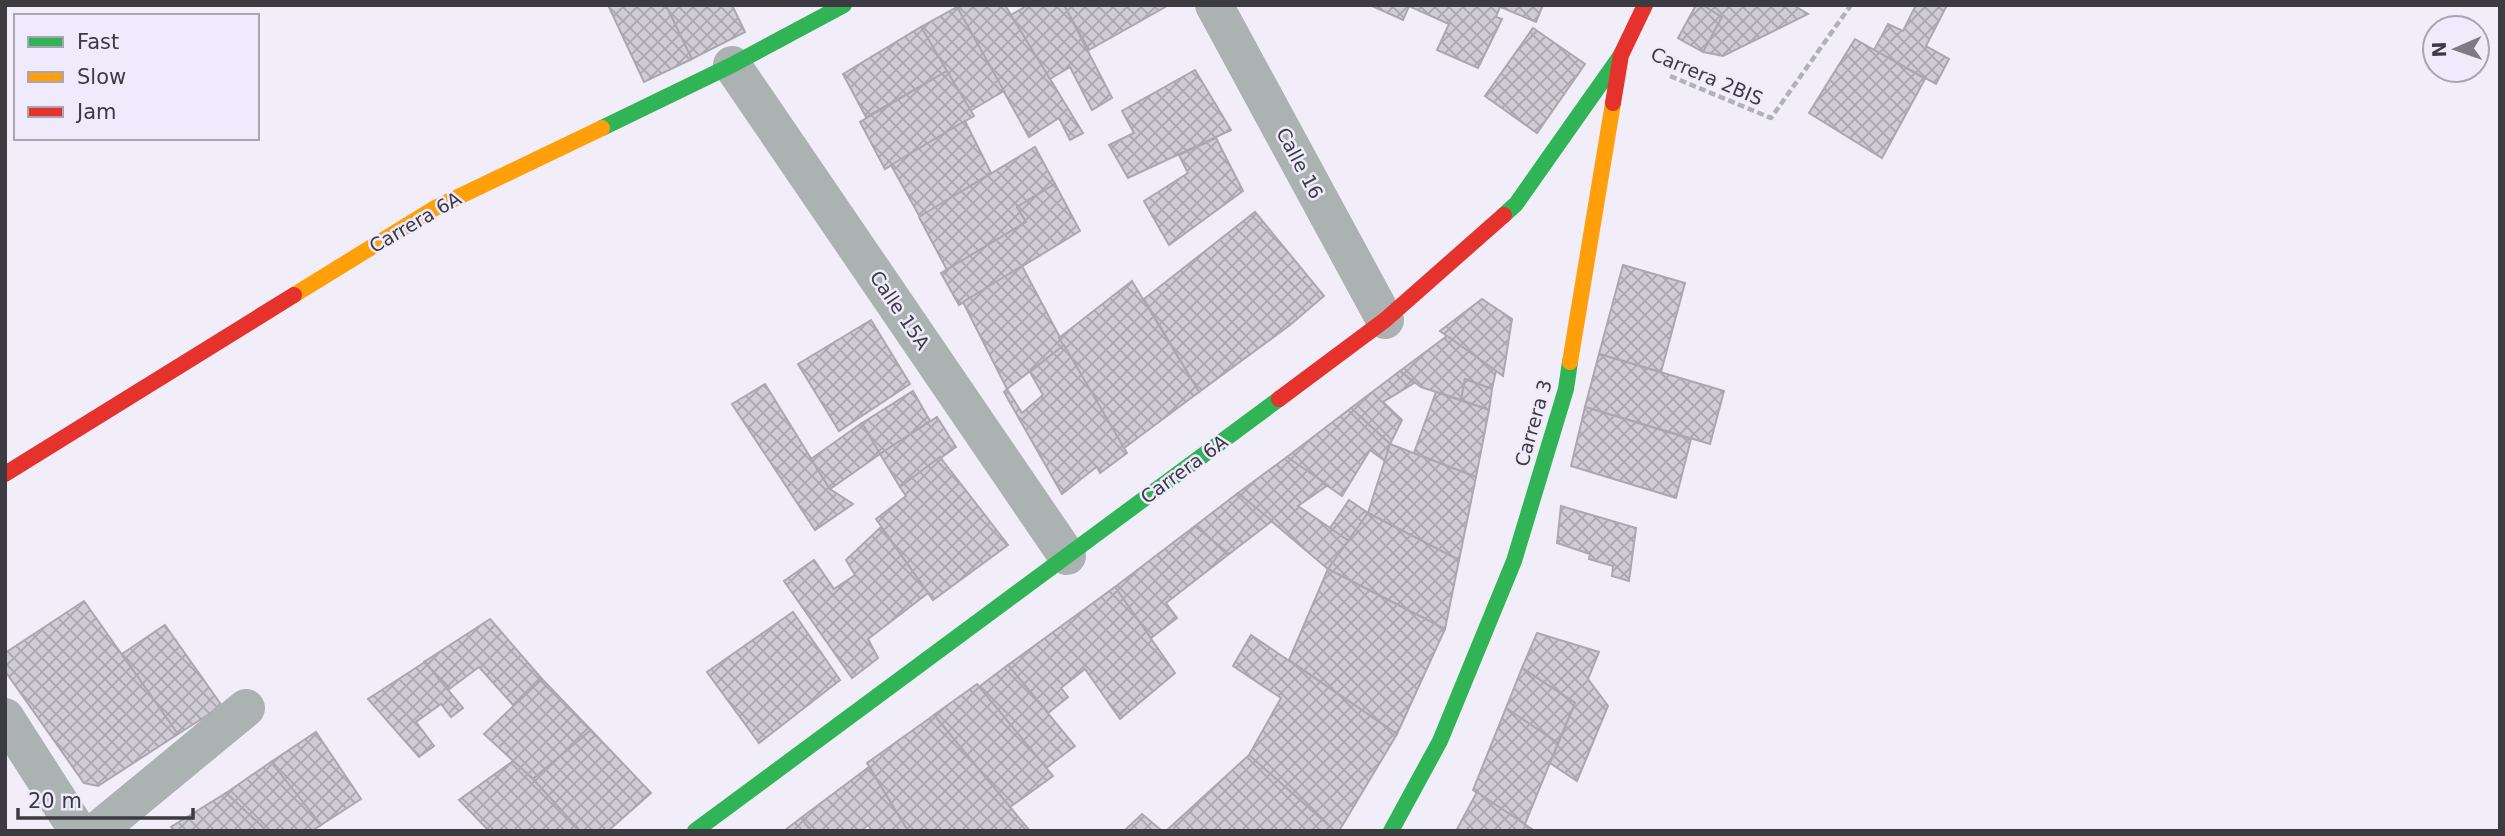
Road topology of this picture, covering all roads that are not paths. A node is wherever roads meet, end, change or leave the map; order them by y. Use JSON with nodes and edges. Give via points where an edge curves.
{"nodes":[{"id":1,"x":844,"y":5,"type":"edge"},
{"id":2,"x":1214,"y":5,"type":"edge"},
{"id":3,"x":1645,"y":5,"type":"edge"},
{"id":4,"x":1621,"y":55,"type":"junction"},
{"id":5,"x":732,"y":65,"type":"junction"},
{"id":6,"x":1385,"y":320,"type":"junction"},
{"id":7,"x":5,"y":474,"type":"edge"},
{"id":8,"x":1067,"y":556,"type":"junction"},
{"id":9,"x":246,"y":708,"type":"dead end"},
{"id":10,"x":5,"y":717,"type":"edge"},
{"id":11,"x":78,"y":831,"type":"edge"},
{"id":12,"x":97,"y":831,"type":"edge"},
{"id":13,"x":695,"y":831,"type":"edge"},
{"id":14,"x":1391,"y":831,"type":"edge"}],
"edges":[{"from":1,"to":5,"type":"street","name":"Carrera 6A"},
{"from":2,"to":6,"type":"street","name":"Calle 16"},
{"from":3,"to":4,"type":"street","name":"Carrera 3"},
{"from":4,"to":6,"type":"street","name":"Carrera 6A","via":[[1516,204]]},
{"from":4,"to":14,"type":"street","name":"Carrera 3","via":[[1566,389],[1514,561],[1440,741]]},
{"from":5,"to":7,"type":"street","name":"Carrera 6A","via":[[435,208]]},
{"from":5,"to":8,"type":"street","name":"Calle 15A"},
{"from":6,"to":8,"type":"street","name":"Carrera 6A"},
{"from":8,"to":13,"type":"street","name":"Carrera 6A"},
{"from":9,"to":12,"type":"street"},
{"from":10,"to":11,"type":"street"}]}
